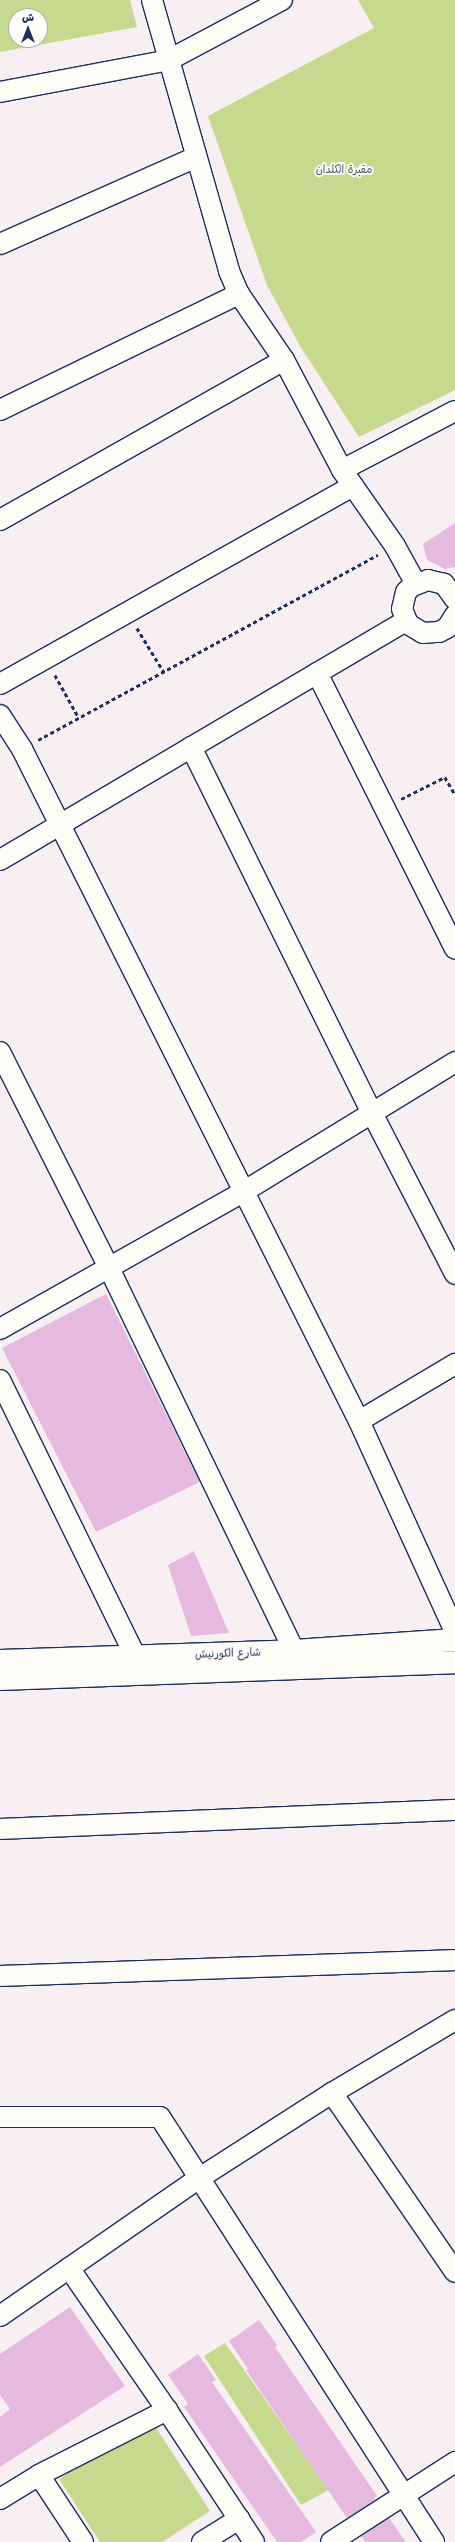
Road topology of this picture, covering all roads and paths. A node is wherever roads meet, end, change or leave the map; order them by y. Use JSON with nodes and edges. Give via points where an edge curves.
{"nodes":[{"id":1,"x":152,"y":0,"type":"edge"},
{"id":2,"x":282,"y":0,"type":"edge"},
{"id":3,"x":169,"y":60,"type":"junction"},
{"id":4,"x":0,"y":92,"type":"edge"},
{"id":5,"x":196,"y":157,"type":"junction"},
{"id":6,"x":0,"y":244,"type":"edge"},
{"id":7,"x":239,"y":294,"type":"junction"},
{"id":8,"x":284,"y":360,"type":"junction"},
{"id":9,"x":0,"y":410,"type":"edge"},
{"id":10,"x":455,"y":411,"type":"edge"},
{"id":11,"x":347,"y":478,"type":"junction"},
{"id":12,"x":0,"y":520,"type":"edge"},
{"id":13,"x":395,"y":546,"type":"junction"},
{"id":14,"x":416,"y":584,"type":"junction"},
{"id":15,"x":454,"y":595,"type":"edge"},
{"id":16,"x":127,"y":613,"type":"junction"},
{"id":17,"x":406,"y":621,"type":"junction"},
{"id":18,"x":452,"y":628,"type":"edge"},
{"id":19,"x":45,"y":659,"type":"junction"},
{"id":20,"x":164,"y":672,"type":"junction"},
{"id":21,"x":316,"y":673,"type":"junction"},
{"id":22,"x":0,"y":684,"type":"edge"},
{"id":23,"x":0,"y":715,"type":"edge"},
{"id":24,"x":79,"y":718,"type":"junction"},
{"id":25,"x":191,"y":747,"type":"junction"},
{"id":26,"x":22,"y":749,"type":"junction"},
{"id":27,"x":455,"y":794,"type":"edge"},
{"id":28,"x":384,"y":808,"type":"junction"},
{"id":29,"x":59,"y":823,"type":"junction"},
{"id":30,"x":0,"y":860,"type":"edge"},
{"id":31,"x":455,"y":948,"type":"edge"},
{"id":32,"x":0,"y":1052,"type":"edge"},
{"id":33,"x":455,"y":1062,"type":"edge"},
{"id":34,"x":372,"y":1113,"type":"junction"},
{"id":35,"x":243,"y":1192,"type":"junction"},
{"id":36,"x":109,"y":1268,"type":"junction"},
{"id":37,"x":455,"y":1274,"type":"edge"},
{"id":38,"x":0,"y":1329,"type":"edge"},
{"id":39,"x":455,"y":1364,"type":"edge"},
{"id":40,"x":0,"y":1380,"type":"edge"},
{"id":41,"x":359,"y":1422,"type":"junction"},
{"id":42,"x":455,"y":1632,"type":"edge"},
{"id":43,"x":455,"y":1640,"type":"edge"},
{"id":44,"x":294,"y":1651,"type":"junction"},
{"id":45,"x":136,"y":1657,"type":"junction"},
{"id":46,"x":0,"y":1661,"type":"edge"},
{"id":47,"x":455,"y":1662,"type":"edge"},
{"id":48,"x":0,"y":1679,"type":"edge"},
{"id":49,"x":455,"y":1810,"type":"edge"},
{"id":50,"x":0,"y":1829,"type":"edge"},
{"id":51,"x":455,"y":1960,"type":"edge"},
{"id":52,"x":0,"y":1976,"type":"edge"},
{"id":53,"x":455,"y":2020,"type":"edge"},
{"id":54,"x":332,"y":2093,"type":"junction"},
{"id":55,"x":0,"y":2117,"type":"edge"},
{"id":56,"x":198,"y":2179,"type":"junction"},
{"id":57,"x":69,"y":2268,"type":"junction"},
{"id":58,"x":455,"y":2272,"type":"edge"},
{"id":59,"x":0,"y":2316,"type":"edge"},
{"id":60,"x":167,"y":2410,"type":"junction"},
{"id":61,"x":455,"y":2462,"type":"edge"},
{"id":62,"x":39,"y":2475,"type":"junction"},
{"id":63,"x":402,"y":2496,"type":"junction"},
{"id":64,"x":0,"y":2498,"type":"edge"},
{"id":65,"x":239,"y":2519,"type":"junction"},
{"id":66,"x":82,"y":2542,"type":"edge"},
{"id":67,"x":202,"y":2542,"type":"edge"},
{"id":68,"x":254,"y":2542,"type":"edge"},
{"id":69,"x":331,"y":2542,"type":"edge"},
{"id":70,"x":434,"y":2542,"type":"edge"}],
"edges":[{"from":1,"to":3,"type":"street"},
{"from":2,"to":3,"type":"street"},
{"from":3,"to":4,"type":"street"},
{"from":3,"to":5,"type":"street"},
{"from":5,"to":6,"type":"street"},
{"from":5,"to":7,"type":"street","via":[[229,271]]},
{"from":7,"to":8,"type":"street"},
{"from":7,"to":9,"type":"street"},
{"from":8,"to":11,"type":"street"},
{"from":8,"to":12,"type":"street"},
{"from":10,"to":11,"type":"street"},
{"from":11,"to":13,"type":"street"},
{"from":11,"to":16,"type":"street"},
{"from":13,"to":14,"type":"street"},
{"from":13,"to":20,"type":"path"},
{"from":14,"to":15,"type":"street","via":[[428,580],[436,581],[444,584]]},
{"from":14,"to":17,"type":"street","via":[[406,592],[403,600],[402,609]]},
{"from":16,"to":19,"type":"street"},
{"from":16,"to":20,"type":"path"},
{"from":17,"to":18,"type":"street","via":[[415,630],[423,633]]},
{"from":17,"to":21,"type":"street"},
{"from":19,"to":22,"type":"street"},
{"from":19,"to":24,"type":"path"},
{"from":20,"to":24,"type":"path"},
{"from":21,"to":25,"type":"street"},
{"from":21,"to":28,"type":"street"},
{"from":23,"to":26,"type":"street"},
{"from":24,"to":26,"type":"path"},
{"from":25,"to":29,"type":"street"},
{"from":25,"to":34,"type":"street"},
{"from":26,"to":29,"type":"street"},
{"from":27,"to":28,"type":"path","via":[[445,777]]},
{"from":28,"to":31,"type":"street"},
{"from":29,"to":30,"type":"street"},
{"from":29,"to":35,"type":"street"},
{"from":32,"to":36,"type":"street"},
{"from":33,"to":34,"type":"street"},
{"from":34,"to":35,"type":"street"},
{"from":34,"to":37,"type":"street"},
{"from":35,"to":36,"type":"street"},
{"from":35,"to":41,"type":"street"},
{"from":36,"to":38,"type":"street"},
{"from":36,"to":44,"type":"street"},
{"from":39,"to":41,"type":"street"},
{"from":40,"to":45,"type":"street"},
{"from":41,"to":42,"type":"street"},
{"from":43,"to":44,"type":"street","name":"شارع الكورنيش"},
{"from":44,"to":45,"type":"street","name":"شارع الكورنيش"},
{"from":45,"to":46,"type":"street","name":"شارع الكورنيش"},
{"from":47,"to":48,"type":"street","name":"شارع الكورنيش"},
{"from":49,"to":50,"type":"street"},
{"from":51,"to":52,"type":"street"},
{"from":53,"to":54,"type":"street"},
{"from":54,"to":56,"type":"street"},
{"from":54,"to":58,"type":"street"},
{"from":55,"to":56,"type":"street","via":[[160,2117]]},
{"from":56,"to":57,"type":"street"},
{"from":56,"to":63,"type":"street"},
{"from":57,"to":59,"type":"street"},
{"from":57,"to":60,"type":"street"},
{"from":60,"to":62,"type":"street"},
{"from":60,"to":65,"type":"street"},
{"from":61,"to":63,"type":"street"},
{"from":62,"to":64,"type":"street"},
{"from":62,"to":66,"type":"street"},
{"from":63,"to":69,"type":"street"},
{"from":63,"to":70,"type":"street"},
{"from":65,"to":67,"type":"street"},
{"from":65,"to":68,"type":"street"}]}
